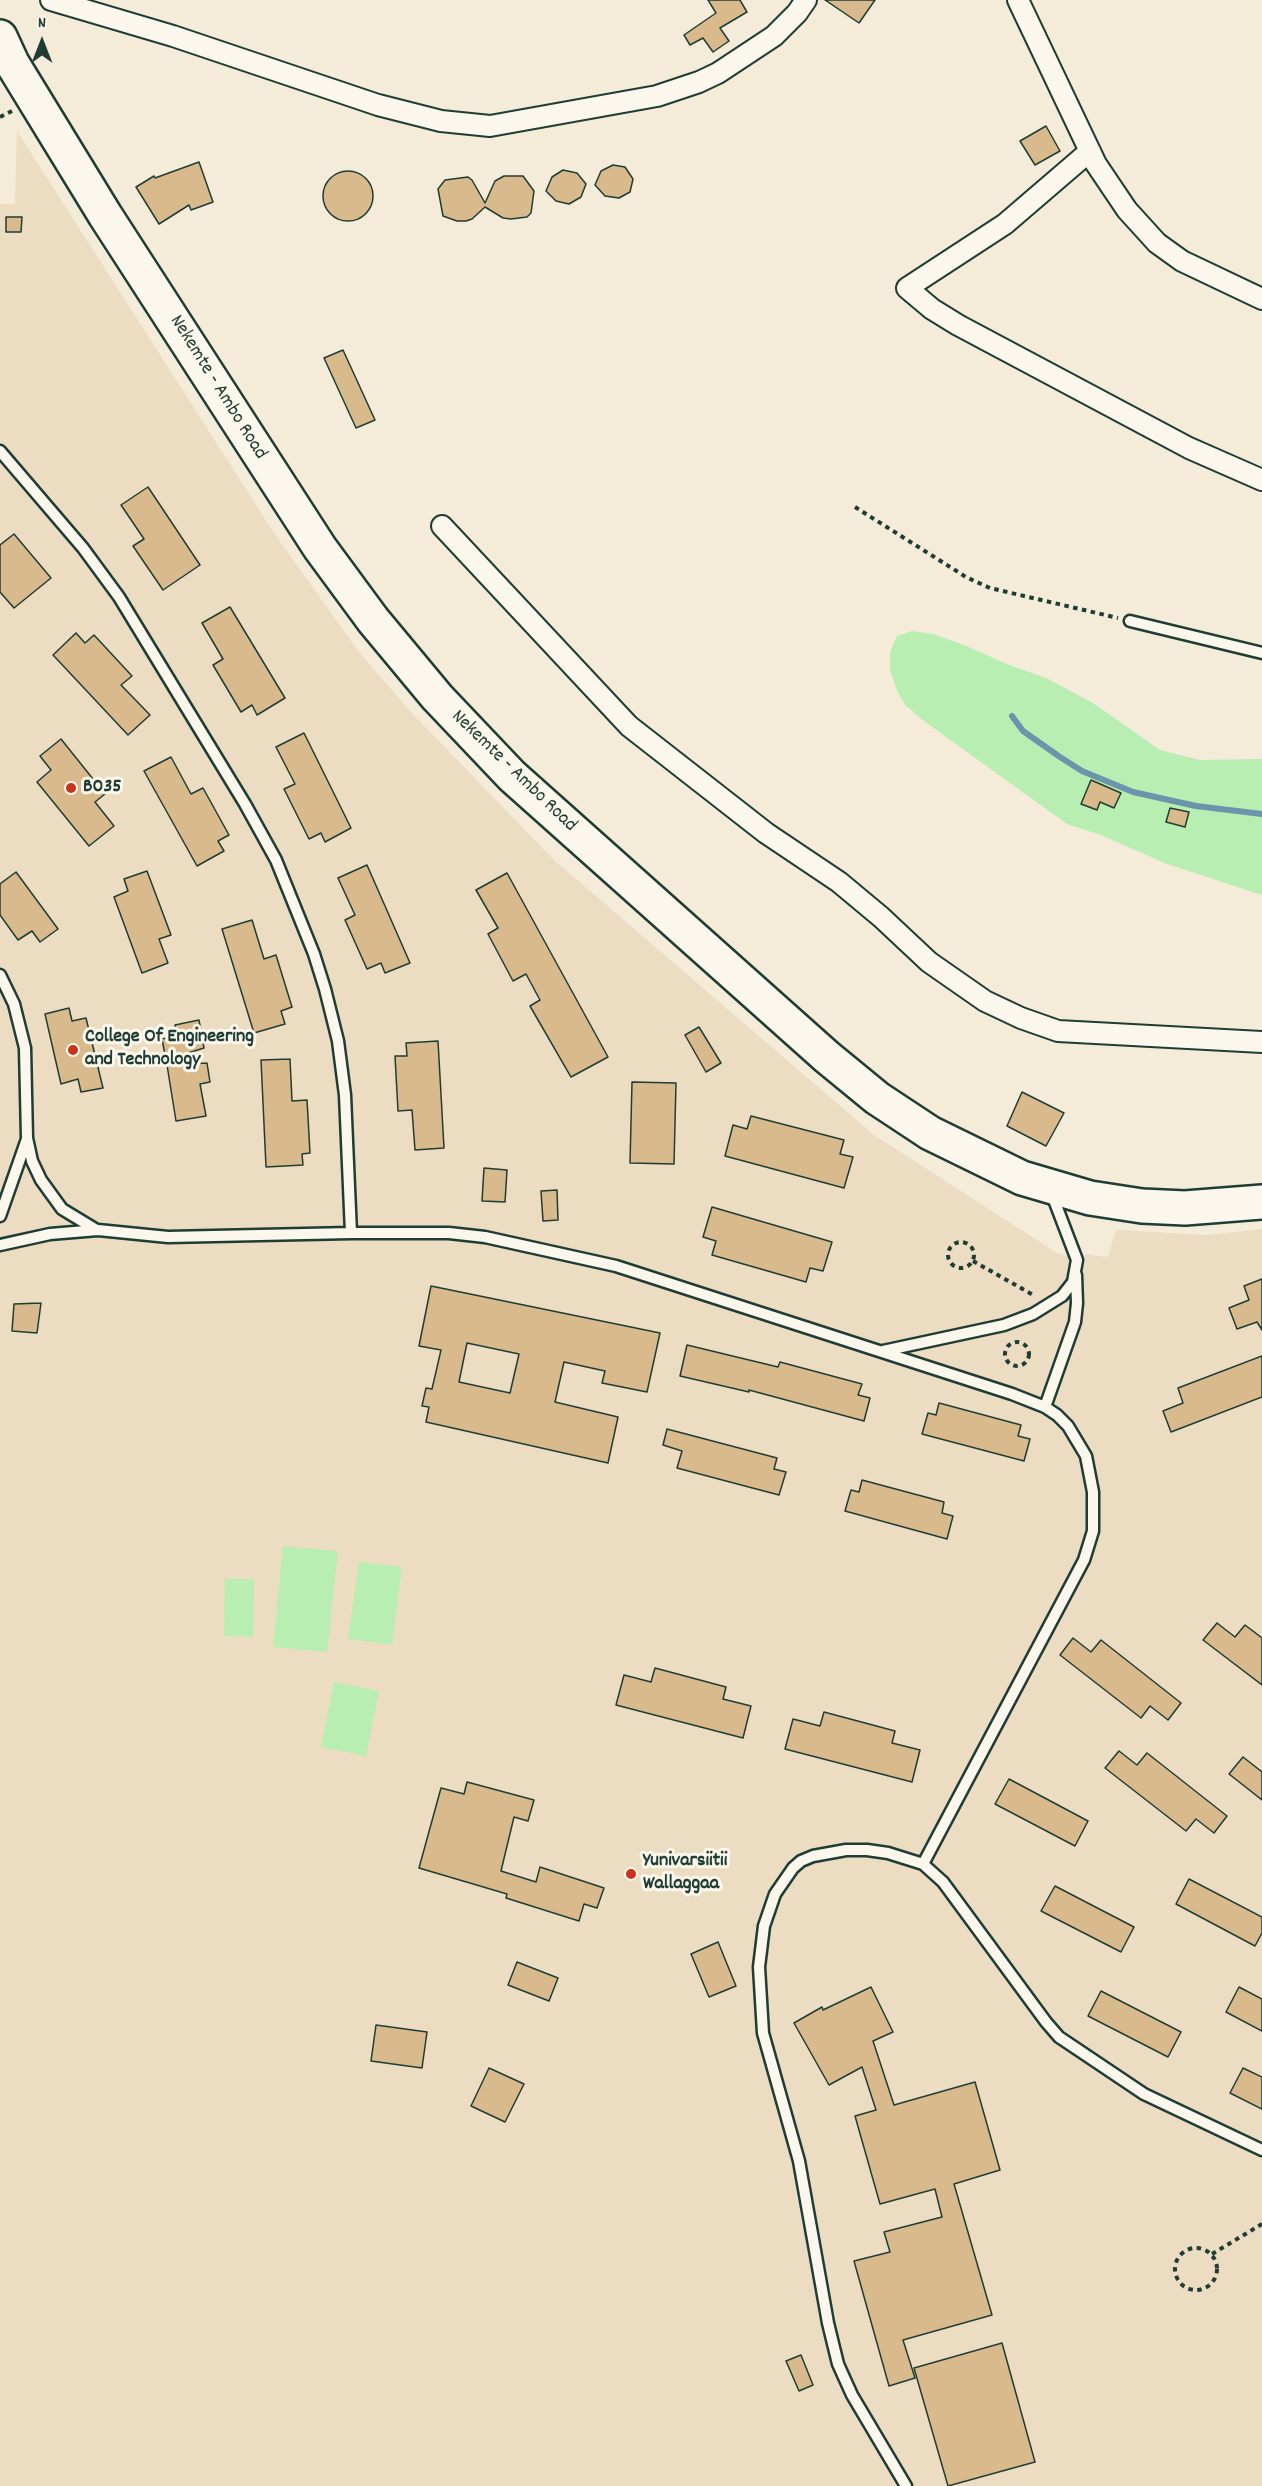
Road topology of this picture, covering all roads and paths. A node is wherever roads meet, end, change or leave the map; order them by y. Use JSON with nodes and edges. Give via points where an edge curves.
{"nodes":[{"id":1,"x":51,"y":0,"type":"edge"},
{"id":2,"x":806,"y":0,"type":"edge"},
{"id":3,"x":1018,"y":0,"type":"edge"},
{"id":4,"x":4,"y":57,"type":"edge"},
{"id":5,"x":1090,"y":151,"type":"junction"},
{"id":6,"x":1262,"y":299,"type":"edge"},
{"id":7,"x":0,"y":451,"type":"edge"},
{"id":8,"x":1262,"y":480,"type":"edge"},
{"id":9,"x":855,"y":507,"type":"dead end"},
{"id":10,"x":442,"y":526,"type":"dead end"},
{"id":11,"x":1130,"y":621,"type":"joint"},
{"id":12,"x":1262,"y":653,"type":"edge"},
{"id":13,"x":0,"y":975,"type":"edge"},
{"id":14,"x":1262,"y":1042,"type":"edge"},
{"id":15,"x":27,"y":1138,"type":"junction"},
{"id":16,"x":1049,"y":1186,"type":"junction"},
{"id":17,"x":1262,"y":1202,"type":"edge"},
{"id":18,"x":0,"y":1216,"type":"edge"},
{"id":19,"x":98,"y":1230,"type":"junction"},
{"id":20,"x":351,"y":1233,"type":"junction"},
{"id":21,"x":0,"y":1245,"type":"edge"},
{"id":22,"x":973,"y":1261,"type":"junction"},
{"id":23,"x":1076,"y":1274,"type":"junction"},
{"id":24,"x":1050,"y":1304,"type":"junction"},
{"id":25,"x":882,"y":1351,"type":"junction"},
{"id":26,"x":1025,"y":1363,"type":"joint"},
{"id":27,"x":1044,"y":1407,"type":"junction"},
{"id":28,"x":922,"y":1864,"type":"junction"},
{"id":29,"x":1262,"y":2150,"type":"edge"},
{"id":30,"x":1262,"y":2224,"type":"edge"},
{"id":31,"x":1212,"y":2254,"type":"junction"},
{"id":32,"x":906,"y":2486,"type":"edge"}],
"edges":[{"from":1,"to":2,"type":"street","via":[[173,36],[378,105],[441,121],[490,126],[657,96],[699,82],[774,36]]},
{"from":3,"to":5,"type":"street"},
{"from":4,"to":16,"type":"highway","name":"Nekemte - Ambo Road","via":[[320,548],[373,620],[459,722],[512,776],[780,1018],[878,1098],[955,1148]]},
{"from":5,"to":6,"type":"street","via":[[1113,192],[1157,243],[1182,261]]},
{"from":5,"to":8,"type":"street","via":[[1005,224],[907,288],[958,325],[1189,448]]},
{"from":7,"to":20,"type":"lane","via":[[83,548],[119,597],[276,860],[314,954],[339,1050],[345,1095]]},
{"from":9,"to":11,"type":"path","via":[[990,588]]},
{"from":10,"to":14,"type":"street","via":[[629,726],[766,833],[839,882],[929,962],[985,1001],[1058,1031]]},
{"from":11,"to":12,"type":"lane"},
{"from":13,"to":15,"type":"lane","via":[[14,1004],[25,1048]]},
{"from":15,"to":18,"type":"lane"},
{"from":15,"to":19,"type":"lane","via":[[32,1161],[51,1196],[70,1216]]},
{"from":16,"to":17,"type":"highway","name":"Nekemte - Ambo Road","via":[[1142,1206],[1210,1208]]},
{"from":16,"to":23,"type":"lane","via":[[1077,1260]]},
{"from":19,"to":20,"type":"lane","via":[[192,1237]]},
{"from":19,"to":21,"type":"lane","via":[[40,1235]]},
{"from":20,"to":25,"type":"lane","via":[[449,1233],[529,1245],[616,1266]]},
{"from":22,"to":22,"type":"path","via":[[968,1244],[957,1242],[948,1250],[954,1266],[965,1267]]},
{"from":22,"to":24,"type":"path"},
{"from":23,"to":24,"type":"lane","via":[[1065,1292]]},
{"from":23,"to":27,"type":"lane","via":[[1075,1322]]},
{"from":24,"to":25,"type":"lane","via":[[1004,1325]]},
{"from":25,"to":27,"type":"lane"},
{"from":26,"to":26,"type":"path","via":[[1029,1353],[1024,1344],[1009,1345],[1005,1354],[1010,1364]]},
{"from":27,"to":28,"type":"lane","via":[[1068,1426],[1086,1456],[1093,1492],[1093,1531],[1084,1560]]},
{"from":28,"to":29,"type":"lane","via":[[943,1882],[1059,2037],[1144,2094]]},
{"from":28,"to":32,"type":"lane","via":[[867,1850],[830,1852],[801,1861],[786,1878],[769,1909],[759,1967],[763,2033],[799,2161],[838,2364]]},
{"from":30,"to":31,"type":"path"},
{"from":31,"to":31,"type":"path","via":[[1195,2247],[1181,2253],[1174,2266],[1178,2281],[1197,2290],[1211,2285],[1217,2271]]}]}
